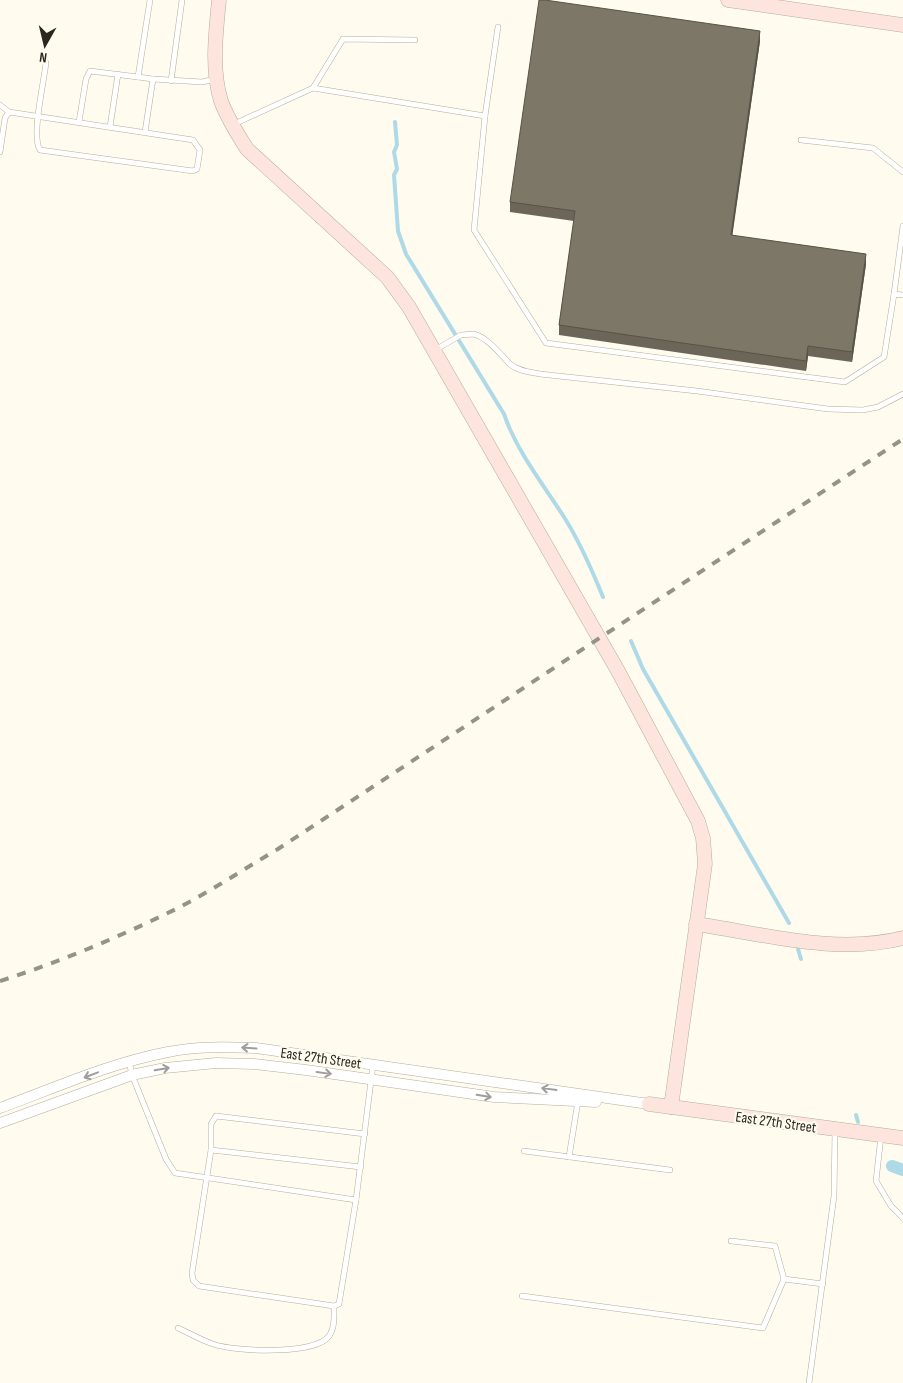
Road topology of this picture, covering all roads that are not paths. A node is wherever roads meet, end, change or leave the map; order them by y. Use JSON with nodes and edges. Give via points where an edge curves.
{"nodes":[{"id":1,"x":150,"y":0,"type":"edge"},
{"id":2,"x":182,"y":0,"type":"edge"},
{"id":3,"x":219,"y":0,"type":"edge"},
{"id":4,"x":728,"y":0,"type":"edge"},
{"id":5,"x":903,"y":24,"type":"edge"},
{"id":6,"x":498,"y":27,"type":"dead end"},
{"id":7,"x":415,"y":40,"type":"dead end"},
{"id":8,"x":46,"y":63,"type":"dead end"},
{"id":9,"x":118,"y":74,"type":"junction"},
{"id":10,"x":138,"y":77,"type":"junction"},
{"id":11,"x":216,"y":78,"type":"junction"},
{"id":12,"x":153,"y":79,"type":"junction"},
{"id":13,"x":171,"y":81,"type":"junction"},
{"id":14,"x":313,"y":88,"type":"junction"},
{"id":15,"x":0,"y":106,"type":"edge"},
{"id":16,"x":9,"y":112,"type":"junction"},
{"id":17,"x":485,"y":116,"type":"junction"},
{"id":18,"x":39,"y":117,"type":"junction"},
{"id":19,"x":79,"y":122,"type":"junction"},
{"id":20,"x":232,"y":125,"type":"junction"},
{"id":21,"x":110,"y":127,"type":"junction"},
{"id":22,"x":145,"y":132,"type":"junction"},
{"id":23,"x":801,"y":140,"type":"dead end"},
{"id":24,"x":0,"y":152,"type":"edge"},
{"id":25,"x":903,"y":172,"type":"edge"},
{"id":26,"x":903,"y":226,"type":"edge"},
{"id":27,"x":894,"y":294,"type":"junction"},
{"id":28,"x":903,"y":295,"type":"edge"},
{"id":29,"x":434,"y":350,"type":"junction"},
{"id":30,"x":903,"y":394,"type":"edge"},
{"id":31,"x":696,"y":924,"type":"junction"},
{"id":32,"x":903,"y":938,"type":"edge"},
{"id":33,"x":129,"y":1060,"type":"junction"},
{"id":34,"x":373,"y":1065,"type":"junction"},
{"id":35,"x":132,"y":1074,"type":"junction"},
{"id":36,"x":371,"y":1080,"type":"junction"},
{"id":37,"x":578,"y":1101,"type":"junction"},
{"id":38,"x":649,"y":1104,"type":"junction"},
{"id":39,"x":670,"y":1107,"type":"junction"},
{"id":40,"x":0,"y":1108,"type":"edge"},
{"id":41,"x":0,"y":1123,"type":"edge"},
{"id":42,"x":835,"y":1130,"type":"junction"},
{"id":43,"x":365,"y":1134,"type":"junction"},
{"id":44,"x":881,"y":1135,"type":"junction"},
{"id":45,"x":903,"y":1138,"type":"edge"},
{"id":46,"x":211,"y":1150,"type":"junction"},
{"id":47,"x":524,"y":1151,"type":"dead end"},
{"id":48,"x":569,"y":1157,"type":"junction"},
{"id":49,"x":361,"y":1167,"type":"junction"},
{"id":50,"x":670,"y":1170,"type":"dead end"},
{"id":51,"x":205,"y":1178,"type":"junction"},
{"id":52,"x":356,"y":1200,"type":"junction"},
{"id":53,"x":903,"y":1218,"type":"edge"},
{"id":54,"x":731,"y":1241,"type":"dead end"},
{"id":55,"x":784,"y":1279,"type":"junction"},
{"id":56,"x":823,"y":1284,"type":"junction"},
{"id":57,"x":522,"y":1296,"type":"dead end"},
{"id":58,"x":334,"y":1306,"type":"junction"},
{"id":59,"x":178,"y":1328,"type":"dead end"},
{"id":60,"x":809,"y":1383,"type":"edge"}],
"edges":[{"from":1,"to":10,"type":"lane"},
{"from":2,"to":13,"type":"lane"},
{"from":3,"to":11,"type":"street"},
{"from":4,"to":5,"type":"street"},
{"from":6,"to":17,"type":"lane"},
{"from":7,"to":14,"type":"lane","via":[[343,39]]},
{"from":8,"to":18,"type":"lane"},
{"from":9,"to":10,"type":"lane"},
{"from":9,"to":19,"type":"lane","via":[[90,71]]},
{"from":9,"to":21,"type":"lane"},
{"from":10,"to":12,"type":"lane"},
{"from":11,"to":13,"type":"lane","via":[[202,82]]},
{"from":11,"to":20,"type":"street","via":[[221,101]]},
{"from":12,"to":13,"type":"lane"},
{"from":12,"to":22,"type":"lane"},
{"from":14,"to":17,"type":"lane"},
{"from":14,"to":20,"type":"lane"},
{"from":15,"to":16,"type":"lane"},
{"from":16,"to":18,"type":"lane"},
{"from":16,"to":24,"type":"lane","via":[[5,118]]},
{"from":17,"to":27,"type":"lane","via":[[474,230],[546,343],[845,382],[884,357]]},
{"from":18,"to":19,"type":"lane"},
{"from":18,"to":22,"type":"lane","via":[[36,145],[40,150],[197,169],[200,150],[193,140]]},
{"from":19,"to":21,"type":"lane"},
{"from":20,"to":29,"type":"street","via":[[247,148],[270,172],[387,277]]},
{"from":21,"to":22,"type":"lane"},
{"from":23,"to":25,"type":"lane","via":[[873,148]]},
{"from":26,"to":27,"type":"lane"},
{"from":27,"to":28,"type":"lane"},
{"from":29,"to":30,"type":"lane","via":[[461,335],[477,334],[518,369],[550,376],[698,391],[828,409],[878,407]]},
{"from":29,"to":31,"type":"street","via":[[618,671],[698,821],[706,864]]},
{"from":31,"to":32,"type":"street","via":[[822,943],[854,945]]},
{"from":31,"to":39,"type":"street"},
{"from":34,"to":33,"type":"street","name":"East 27th Street","one_way":true,"via":[[220,1046],[169,1051]]},
{"from":33,"to":35,"type":"lane"},
{"from":33,"to":40,"type":"street","name":"East 27th Street","one_way":true},
{"from":34,"to":36,"type":"lane"},
{"from":38,"to":34,"type":"street","name":"East 27th Street","one_way":true},
{"from":35,"to":36,"type":"street","name":"East 27th Street","one_way":true,"via":[[216,1063],[254,1064]]},
{"from":35,"to":41,"type":"street","name":"East 27th Street"},
{"from":35,"to":51,"type":"lane","via":[[166,1159],[175,1173]]},
{"from":36,"to":37,"type":"street","name":"East 27th Street","one_way":true,"via":[[494,1097]]},
{"from":36,"to":43,"type":"lane"},
{"from":37,"to":38,"type":"street","name":"East 27th Street"},
{"from":37,"to":48,"type":"lane"},
{"from":38,"to":39,"type":"street","name":"East 27th Street"},
{"from":39,"to":42,"type":"street","name":"East 27th Street"},
{"from":42,"to":44,"type":"street","name":"East 27th Street"},
{"from":42,"to":56,"type":"lane","via":[[834,1196]]},
{"from":43,"to":46,"type":"lane","via":[[216,1116],[211,1124]]},
{"from":43,"to":49,"type":"lane"},
{"from":44,"to":45,"type":"street","name":"East 27th Street"},
{"from":44,"to":53,"type":"lane","via":[[876,1182]]},
{"from":46,"to":49,"type":"lane"},
{"from":46,"to":51,"type":"lane"},
{"from":47,"to":48,"type":"lane"},
{"from":48,"to":50,"type":"lane"},
{"from":49,"to":52,"type":"lane"},
{"from":51,"to":52,"type":"lane"},
{"from":51,"to":58,"type":"lane","via":[[192,1273],[199,1286]]},
{"from":52,"to":58,"type":"lane","via":[[341,1300]]},
{"from":54,"to":55,"type":"lane","via":[[775,1246]]},
{"from":55,"to":56,"type":"lane"},
{"from":55,"to":57,"type":"lane","via":[[763,1328]]},
{"from":56,"to":60,"type":"lane"},
{"from":58,"to":59,"type":"lane","via":[[331,1334],[325,1341],[307,1348],[257,1349],[214,1345]]}]}
